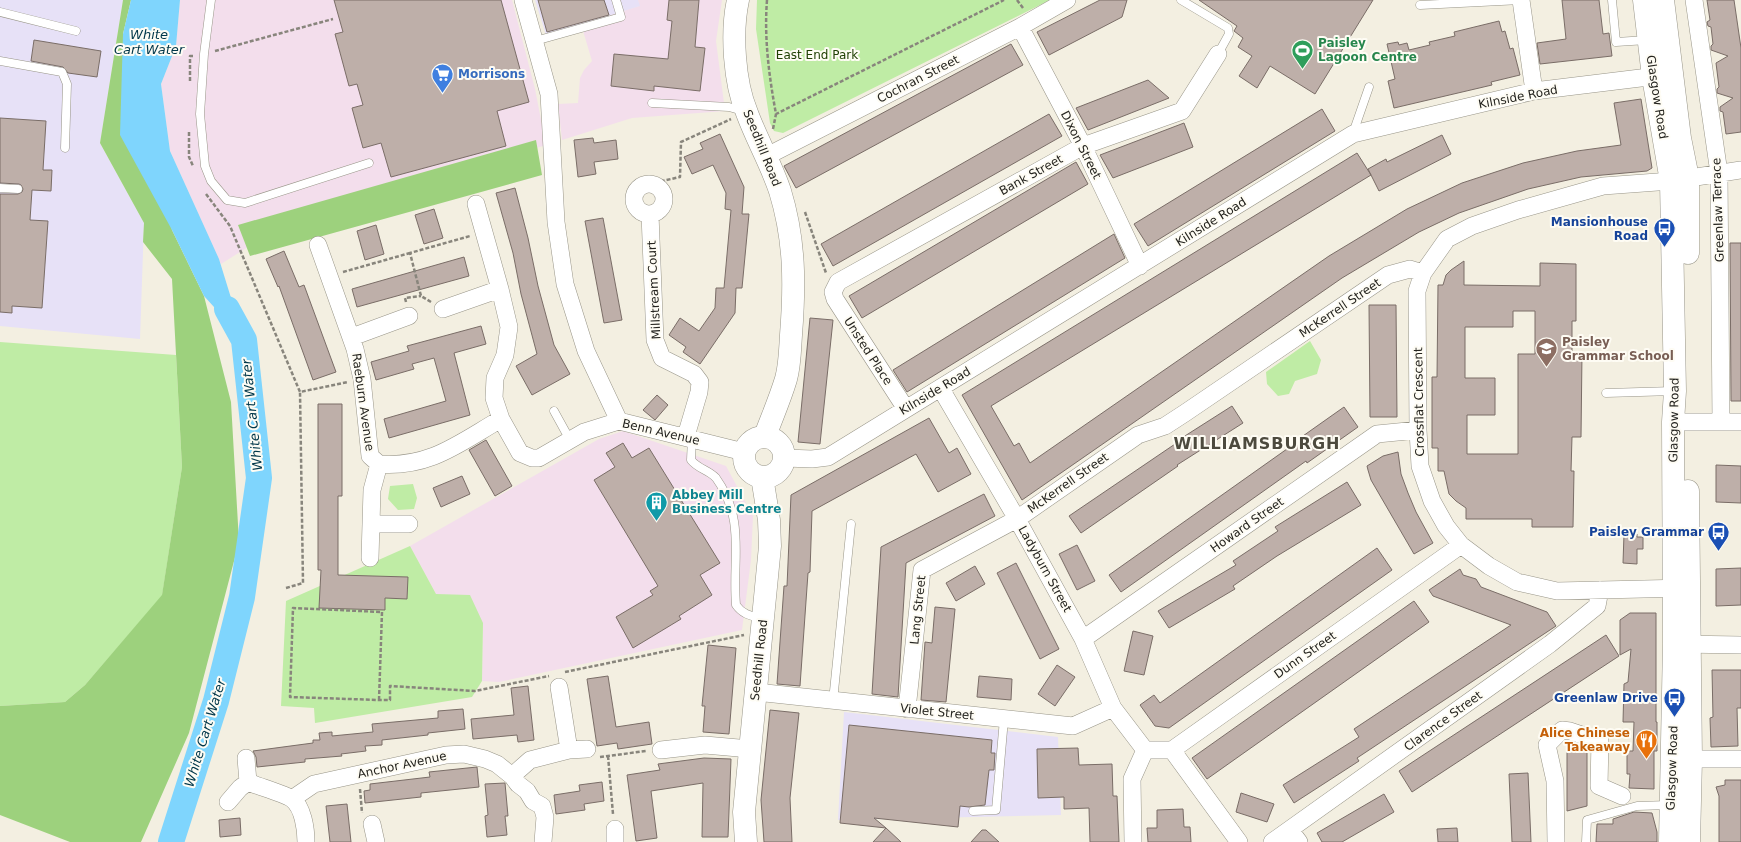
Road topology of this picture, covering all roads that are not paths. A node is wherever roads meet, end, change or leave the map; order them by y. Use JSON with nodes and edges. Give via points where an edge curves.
{"nodes":[{"id":1,"x":211,"y":0,"type":"edge"},
{"id":2,"x":523,"y":0,"type":"edge"},
{"id":3,"x":616,"y":0,"type":"edge"},
{"id":4,"x":738,"y":0,"type":"edge"},
{"id":5,"x":1067,"y":0,"type":"edge"},
{"id":6,"x":1181,"y":0,"type":"edge"},
{"id":7,"x":1521,"y":0,"type":"edge"},
{"id":8,"x":1612,"y":0,"type":"edge"},
{"id":9,"x":1644,"y":0,"type":"edge"},
{"id":10,"x":1663,"y":0,"type":"edge"},
{"id":11,"x":1694,"y":0,"type":"edge"},
{"id":12,"x":1420,"y":5,"type":"dead end"},
{"id":13,"x":0,"y":12,"type":"edge"},
{"id":14,"x":1020,"y":27,"type":"junction"},
{"id":15,"x":76,"y":31,"type":"dead end"},
{"id":16,"x":1648,"y":40,"type":"junction"},
{"id":17,"x":535,"y":42,"type":"junction"},
{"id":18,"x":1218,"y":54,"type":"joint"},
{"id":19,"x":0,"y":62,"type":"edge"},
{"id":20,"x":1663,"y":75,"type":"junction"},
{"id":21,"x":1369,"y":87,"type":"dead end"},
{"id":22,"x":1534,"y":91,"type":"junction"},
{"id":23,"x":652,"y":103,"type":"dead end"},
{"id":24,"x":746,"y":112,"type":"junction"},
{"id":25,"x":1353,"y":134,"type":"junction"},
{"id":26,"x":1083,"y":146,"type":"junction"},
{"id":27,"x":65,"y":148,"type":"dead end"},
{"id":28,"x":767,"y":156,"type":"junction"},
{"id":29,"x":369,"y":163,"type":"dead end"},
{"id":30,"x":1741,"y":170,"type":"edge"},
{"id":31,"x":1719,"y":172,"type":"junction"},
{"id":32,"x":1680,"y":179,"type":"junction"},
{"id":33,"x":649,"y":184,"type":"road end"},
{"id":34,"x":0,"y":188,"type":"edge"},
{"id":35,"x":18,"y":189,"type":"dead end"},
{"id":36,"x":476,"y":204,"type":"dead end"},
{"id":37,"x":318,"y":245,"type":"dead end"},
{"id":38,"x":1140,"y":266,"type":"junction"},
{"id":39,"x":1422,"y":273,"type":"junction"},
{"id":40,"x":500,"y":289,"type":"junction"},
{"id":41,"x":833,"y":292,"type":"joint"},
{"id":42,"x":443,"y":309,"type":"road end"},
{"id":43,"x":409,"y":316,"type":"dead end"},
{"id":44,"x":352,"y":337,"type":"junction"},
{"id":45,"x":941,"y":389,"type":"junction"},
{"id":46,"x":1675,"y":391,"type":"junction"},
{"id":47,"x":1606,"y":393,"type":"dead end"},
{"id":48,"x":906,"y":409,"type":"junction"},
{"id":49,"x":554,"y":411,"type":"dead end"},
{"id":50,"x":501,"y":419,"type":"junction"},
{"id":51,"x":619,"y":421,"type":"junction"},
{"id":52,"x":1680,"y":422,"type":"junction"},
{"id":53,"x":1721,"y":422,"type":"junction"},
{"id":54,"x":1741,"y":422,"type":"edge"},
{"id":55,"x":1418,"y":430,"type":"junction"},
{"id":56,"x":765,"y":436,"type":"junction"},
{"id":57,"x":689,"y":437,"type":"junction"},
{"id":58,"x":570,"y":440,"type":"junction"},
{"id":59,"x":744,"y":452,"type":"junction"},
{"id":60,"x":785,"y":458,"type":"junction"},
{"id":61,"x":379,"y":464,"type":"junction"},
{"id":62,"x":762,"y":477,"type":"junction"},
{"id":63,"x":1017,"y":519,"type":"junction"},
{"id":64,"x":370,"y":524,"type":"junction"},
{"id":65,"x":409,"y":524,"type":"dead end"},
{"id":66,"x":851,"y":524,"type":"dead end"},
{"id":67,"x":1461,"y":546,"type":"junction"},
{"id":68,"x":370,"y":558,"type":"dead end"},
{"id":69,"x":1682,"y":589,"type":"junction"},
{"id":70,"x":1600,"y":590,"type":"junction"},
{"id":71,"x":763,"y":625,"type":"junction"},
{"id":72,"x":1083,"y":639,"type":"junction"},
{"id":73,"x":1682,"y":645,"type":"junction"},
{"id":74,"x":1741,"y":645,"type":"edge"},
{"id":75,"x":558,"y":678,"type":"road end"},
{"id":76,"x":756,"y":692,"type":"junction"},
{"id":77,"x":833,"y":701,"type":"junction"},
{"id":78,"x":1113,"y":708,"type":"junction"},
{"id":79,"x":907,"y":709,"type":"junction"},
{"id":80,"x":1004,"y":719,"type":"junction"},
{"id":81,"x":587,"y":749,"type":"dead end"},
{"id":82,"x":750,"y":749,"type":"junction"},
{"id":83,"x":569,"y":750,"type":"junction"},
{"id":84,"x":661,"y":750,"type":"road end"},
{"id":85,"x":1145,"y":750,"type":"junction"},
{"id":86,"x":1172,"y":750,"type":"junction"},
{"id":87,"x":246,"y":758,"type":"dead end"},
{"id":88,"x":1741,"y":759,"type":"edge"},
{"id":89,"x":1690,"y":760,"type":"junction"},
{"id":90,"x":512,"y":776,"type":"junction"},
{"id":91,"x":248,"y":782,"type":"junction"},
{"id":92,"x":1622,"y":796,"type":"dead end"},
{"id":93,"x":292,"y":799,"type":"junction"},
{"id":94,"x":228,"y":802,"type":"dead end"},
{"id":95,"x":1670,"y":804,"type":"junction"},
{"id":96,"x":973,"y":811,"type":"dead end"},
{"id":97,"x":372,"y":824,"type":"road end"},
{"id":98,"x":1295,"y":836,"type":"edge"},
{"id":99,"x":306,"y":842,"type":"edge"},
{"id":100,"x":376,"y":842,"type":"edge"},
{"id":101,"x":543,"y":842,"type":"edge"},
{"id":102,"x":746,"y":842,"type":"edge"},
{"id":103,"x":1133,"y":842,"type":"edge"},
{"id":104,"x":1239,"y":842,"type":"edge"},
{"id":105,"x":1272,"y":842,"type":"edge"},
{"id":106,"x":1556,"y":842,"type":"edge"},
{"id":107,"x":1586,"y":842,"type":"edge"},
{"id":108,"x":1670,"y":842,"type":"edge"},
{"id":109,"x":1689,"y":842,"type":"edge"}],
"edges":[{"from":1,"to":29,"type":"lane","via":[[202,77],[202,148],[211,181],[227,200],[245,203]]},
{"from":2,"to":17,"type":"street"},
{"from":3,"to":17,"type":"lane","via":[[620,17]]},
{"from":4,"to":24,"type":"main road","name":"Seedhill Road","via":[[734,42]]},
{"from":5,"to":14,"type":"street","name":"Cochran Street"},
{"from":6,"to":18,"type":"lane","via":[[1228,28],[1229,34]]},
{"from":7,"to":12,"type":"lane"},
{"from":7,"to":22,"type":"street"},
{"from":8,"to":16,"type":"lane","via":[[1616,42]]},
{"from":9,"to":16,"type":"main road","name":"Glasgow Road"},
{"from":10,"to":20,"type":"main road","name":"Glasgow Road"},
{"from":11,"to":31,"type":"street","name":"Greenlaw Terrace"},
{"from":13,"to":15,"type":"lane"},
{"from":14,"to":26,"type":"street","name":"Dixon Street"},
{"from":14,"to":28,"type":"street","name":"Cochran Street"},
{"from":16,"to":20,"type":"main road","name":"Glasgow Road"},
{"from":17,"to":51,"type":"street","via":[[549,94],[556,222],[565,284],[586,351]]},
{"from":18,"to":26,"type":"street","name":"Bank Street","via":[[1182,111]]},
{"from":19,"to":27,"type":"lane","via":[[62,72],[67,84]]},
{"from":20,"to":22,"type":"street","name":"Kilnside Road"},
{"from":20,"to":32,"type":"main road","name":"Glasgow Road","via":[[1680,138]]},
{"from":21,"to":25,"type":"lane"},
{"from":22,"to":25,"type":"street","name":"Kilnside Road"},
{"from":23,"to":24,"type":"lane","via":[[729,107]]},
{"from":24,"to":28,"type":"main road","name":"Seedhill Road"},
{"from":25,"to":38,"type":"street","name":"Kilnside Road"},
{"from":26,"to":38,"type":"street","name":"Dixon Street"},
{"from":26,"to":41,"type":"street","name":"Bank Street","via":[[838,282]]},
{"from":28,"to":56,"type":"main road","name":"Seedhill Road","via":[[788,223],[794,266],[794,297],[786,378]]},
{"from":30,"to":31,"type":"street"},
{"from":31,"to":32,"type":"street"},
{"from":31,"to":53,"type":"street","name":"Greenlaw Terrace"},
{"from":32,"to":39,"type":"street","via":[[1602,186],[1472,226],[1447,239]]},
{"from":32,"to":46,"type":"main road","name":"Glasgow Road"},
{"from":32,"to":52,"type":"main road","name":"Glasgow Road"},
{"from":33,"to":57,"type":"street","name":"Millstream Court","via":[[636,191],[634,200],[637,209],[650,214],[655,340],[662,358],[694,374],[700,382]]},
{"from":34,"to":35,"type":"lane"},
{"from":36,"to":40,"type":"street","name":"Benn Avenue"},
{"from":37,"to":44,"type":"street","name":"Raeburn Avenue"},
{"from":38,"to":45,"type":"street","name":"Kilnside Road"},
{"from":39,"to":55,"type":"street","name":"Crossflat Crescent","via":[[1417,291]]},
{"from":39,"to":63,"type":"street","name":"McKerrell Street","via":[[1410,269],[1388,275],[1185,414],[1164,426],[1138,435]]},
{"from":40,"to":42,"type":"street"},
{"from":40,"to":50,"type":"street","name":"Benn Avenue","via":[[509,327],[505,355],[495,378],[494,398]]},
{"from":41,"to":48,"type":"street","name":"Unsted Place","via":[[835,299]]},
{"from":43,"to":44,"type":"street","name":"Raeburn Avenue"},
{"from":44,"to":61,"type":"street","name":"Raeburn Avenue","via":[[362,379],[370,456]]},
{"from":45,"to":48,"type":"street","name":"Kilnside Road"},
{"from":45,"to":63,"type":"street","name":"Ladyburn Street"},
{"from":46,"to":47,"type":"lane"},
{"from":46,"to":52,"type":"main road","name":"Glasgow Road"},
{"from":48,"to":60,"type":"street","name":"Kilnside Road","via":[[828,457]]},
{"from":49,"to":58,"type":"lane"},
{"from":50,"to":58,"type":"street","name":"Benn Avenue","via":[[520,452],[532,458],[539,458]]},
{"from":50,"to":61,"type":"street","name":"Raeburn Avenue","via":[[435,457],[407,464]]},
{"from":51,"to":57,"type":"street","name":"Benn Avenue"},
{"from":51,"to":58,"type":"street","name":"Benn Avenue","via":[[584,432]]},
{"from":52,"to":53,"type":"street"},
{"from":52,"to":69,"type":"main road","name":"Glasgow Road"},
{"from":53,"to":54,"type":"street"},
{"from":55,"to":67,"type":"street","name":"Crossflat Crescent","via":[[1420,466],[1432,501]]},
{"from":55,"to":72,"type":"street","name":"Howard Street","via":[[1377,434]]},
{"from":56,"to":59,"type":"main road","via":[[753,439]]},
{"from":56,"to":60,"type":"main road","via":[[780,444]]},
{"from":57,"to":59,"type":"street","name":"Benn Avenue"},
{"from":57,"to":71,"type":"lane","via":[[691,460],[715,477],[735,521],[736,605],[740,611]]},
{"from":59,"to":62,"type":"main road","via":[[746,467],[755,475]]},
{"from":60,"to":62,"type":"main road","via":[[776,474]]},
{"from":61,"to":64,"type":"street","name":"Raeburn Avenue","via":[[372,490]]},
{"from":62,"to":71,"type":"main road","name":"Seedhill Road","via":[[769,520],[770,546]]},
{"from":63,"to":72,"type":"street","name":"Ladyburn Street"},
{"from":63,"to":79,"type":"street","name":"Lang Street","via":[[922,570]]},
{"from":64,"to":65,"type":"street"},
{"from":64,"to":68,"type":"street","name":"Raeburn Avenue"},
{"from":66,"to":77,"type":"lane"},
{"from":67,"to":70,"type":"street","name":"Crossflat Crescent","via":[[1517,582],[1557,590]]},
{"from":67,"to":86,"type":"street","name":"Dunn Street"},
{"from":69,"to":70,"type":"street","name":"Crossflat Crescent"},
{"from":69,"to":73,"type":"main road","name":"Glasgow Road"},
{"from":70,"to":98,"type":"street","name":"Clarence Street","via":[[1597,606],[1550,644]]},
{"from":71,"to":76,"type":"main road","name":"Seedhill Road"},
{"from":72,"to":78,"type":"street","name":"Ladyburn Street"},
{"from":73,"to":74,"type":"street"},
{"from":73,"to":89,"type":"main road","name":"Glasgow Road"},
{"from":73,"to":95,"type":"main road","name":"Glasgow Road","via":[[1674,718]]},
{"from":75,"to":83,"type":"street"},
{"from":76,"to":77,"type":"street","name":"Violet Street"},
{"from":76,"to":82,"type":"main road","name":"Seedhill Road"},
{"from":77,"to":79,"type":"street","name":"Violet Street"},
{"from":78,"to":80,"type":"street","name":"Violet Street","via":[[1073,726]]},
{"from":78,"to":85,"type":"street","name":"Ladyburn Street"},
{"from":79,"to":80,"type":"street","name":"Violet Street"},
{"from":80,"to":96,"type":"lane","via":[[996,810]]},
{"from":81,"to":83,"type":"street"},
{"from":82,"to":84,"type":"street","via":[[706,745]]},
{"from":82,"to":102,"type":"main road","name":"Seedhill Road","via":[[744,812]]},
{"from":83,"to":90,"type":"street","via":[[530,760]]},
{"from":85,"to":86,"type":"street"},
{"from":85,"to":103,"type":"street","via":[[1132,779]]},
{"from":86,"to":104,"type":"street"},
{"from":87,"to":91,"type":"street"},
{"from":88,"to":89,"type":"street","name":"Glasgow Road"},
{"from":89,"to":109,"type":"main road","name":"Glasgow Road"},
{"from":90,"to":93,"type":"street","name":"Anchor Avenue","via":[[497,764],[464,754],[446,755],[314,784]]},
{"from":90,"to":101,"type":"street","name":"Anchor Avenue","via":[[533,801],[542,806],[545,817]]},
{"from":91,"to":93,"type":"street"},
{"from":91,"to":94,"type":"street"},
{"from":92,"to":106,"type":"street","via":[[1600,786],[1600,741],[1562,730],[1547,745],[1555,781]]},
{"from":93,"to":99,"type":"street","via":[[299,808]]},
{"from":95,"to":107,"type":"lane","via":[[1637,806],[1587,820]]},
{"from":95,"to":108,"type":"main road","name":"Glasgow Road"},
{"from":97,"to":100,"type":"street"},
{"from":98,"to":105,"type":"street","name":"Clarence Street"}]}
